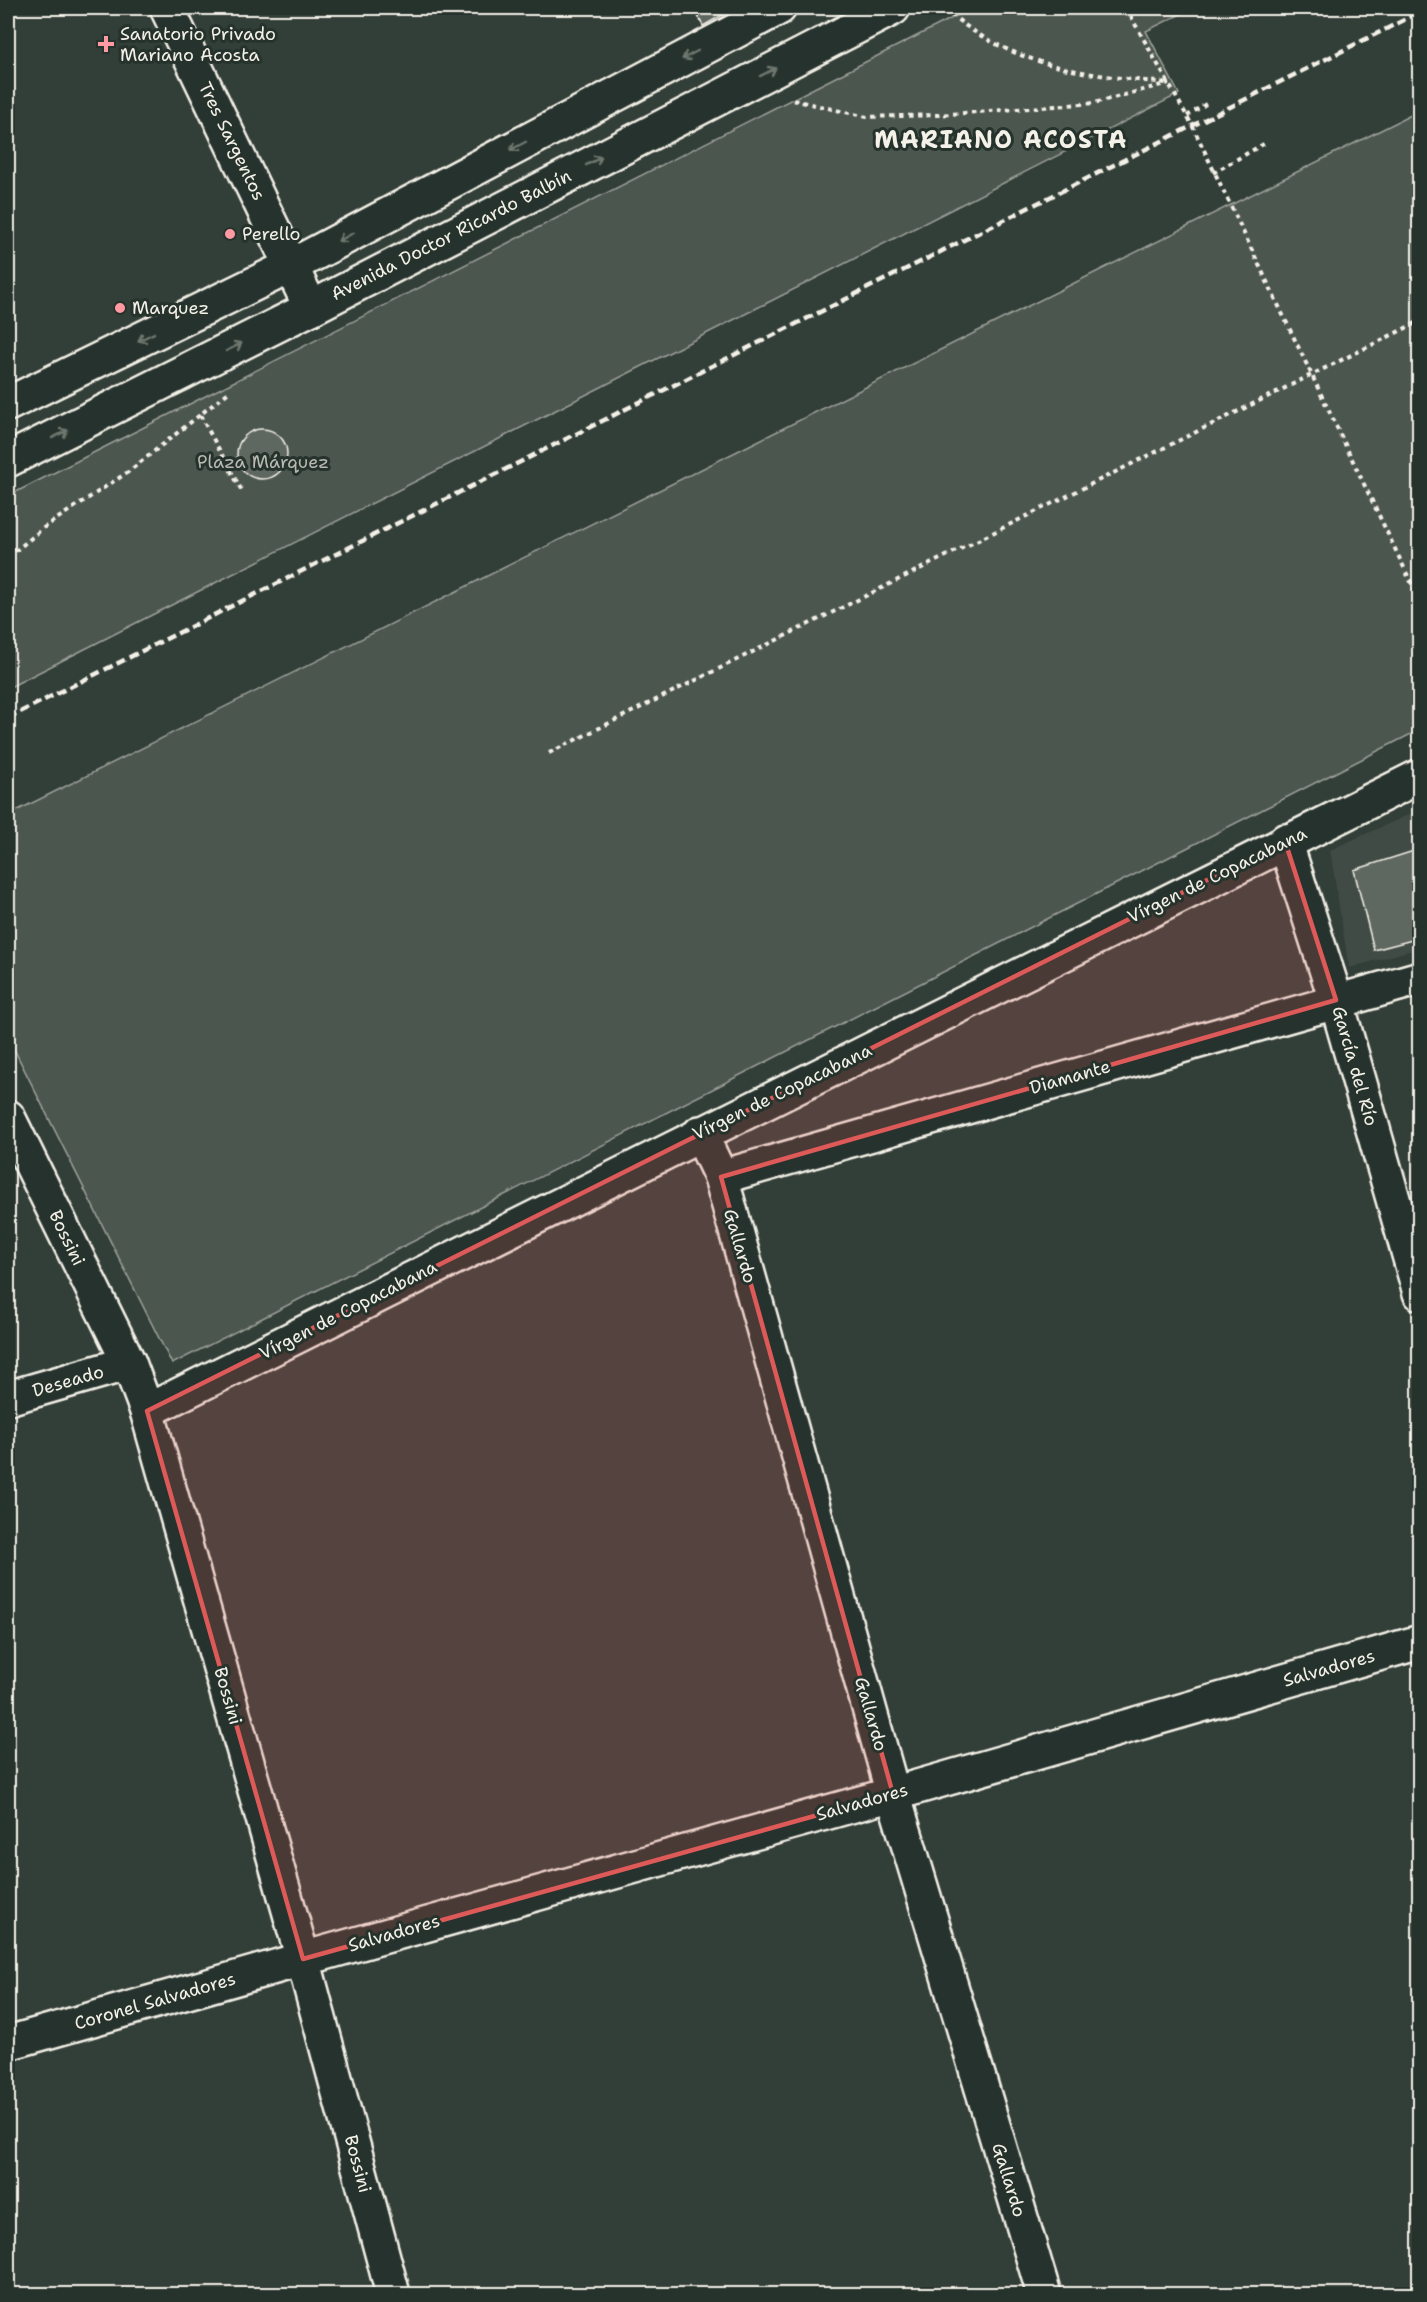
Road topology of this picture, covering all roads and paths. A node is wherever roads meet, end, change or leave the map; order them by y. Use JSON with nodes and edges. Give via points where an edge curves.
{"nodes":[{"id":1,"x":167,"y":8,"type":"edge"},
{"id":2,"x":779,"y":8,"type":"edge"},
{"id":3,"x":944,"y":8,"type":"edge"},
{"id":4,"x":1126,"y":8,"type":"edge"},
{"id":5,"x":886,"y":9,"type":"edge"},
{"id":6,"x":1169,"y":83,"type":"junction"},
{"id":7,"x":791,"y":100,"type":"dead end"},
{"id":8,"x":1209,"y":102,"type":"dead end"},
{"id":9,"x":1186,"y":116,"type":"junction"},
{"id":10,"x":1267,"y":142,"type":"dead end"},
{"id":11,"x":1213,"y":173,"type":"junction"},
{"id":12,"x":293,"y":265,"type":"junction"},
{"id":13,"x":311,"y":308,"type":"junction"},
{"id":14,"x":1419,"y":321,"type":"edge"},
{"id":15,"x":259,"y":334,"type":"junction"},
{"id":16,"x":1311,"y":375,"type":"junction"},
{"id":17,"x":8,"y":404,"type":"edge"},
{"id":18,"x":200,"y":415,"type":"junction"},
{"id":19,"x":8,"y":460,"type":"edge"},
{"id":20,"x":242,"y":491,"type":"dead end"},
{"id":21,"x":8,"y":557,"type":"edge"},
{"id":22,"x":1419,"y":601,"type":"edge"},
{"id":23,"x":549,"y":753,"type":"dead end"},
{"id":24,"x":1419,"y":776,"type":"edge"},
{"id":25,"x":1285,"y":841,"type":"junction"},
{"id":26,"x":1419,"y":978,"type":"edge"},
{"id":27,"x":1336,"y":1000,"type":"junction"},
{"id":28,"x":8,"y":1117,"type":"edge"},
{"id":29,"x":700,"y":1133,"type":"junction"},
{"id":30,"x":721,"y":1177,"type":"junction"},
{"id":31,"x":1419,"y":1293,"type":"edge"},
{"id":32,"x":129,"y":1363,"type":"junction"},
{"id":33,"x":8,"y":1398,"type":"edge"},
{"id":34,"x":147,"y":1411,"type":"junction"},
{"id":35,"x":1419,"y":1642,"type":"edge"},
{"id":36,"x":893,"y":1794,"type":"junction"},
{"id":37,"x":303,"y":1959,"type":"junction"},
{"id":38,"x":8,"y":2043,"type":"edge"},
{"id":39,"x":393,"y":2295,"type":"edge"},
{"id":40,"x":1044,"y":2295,"type":"edge"}],
"edges":[{"from":1,"to":12,"type":"street","name":"Tres Sargentos"},
{"from":2,"to":12,"type":"street","one_way":true},
{"from":3,"to":6,"type":"path","via":[[965,27],[1008,51],[1093,76]]},
{"from":4,"to":6,"type":"path"},
{"from":13,"to":5,"type":"street","name":"Avenida Doctor Ricardo Balbín","one_way":true},
{"from":6,"to":7,"type":"path","via":[[1094,103],[938,115],[867,117]]},
{"from":6,"to":9,"type":"path"},
{"from":8,"to":9,"type":"path"},
{"from":9,"to":11,"type":"path"},
{"from":10,"to":11,"type":"path"},
{"from":11,"to":16,"type":"path"},
{"from":12,"to":13,"type":"street","name":"Tres Sargentos"},
{"from":12,"to":17,"type":"street","one_way":true},
{"from":13,"to":15,"type":"street","name":"Avenida Doctor Ricardo Balbín"},
{"from":14,"to":16,"type":"path"},
{"from":15,"to":18,"type":"path","via":[[230,392]]},
{"from":19,"to":15,"type":"street","name":"Avenida Doctor Ricardo Balbín","one_way":true},
{"from":16,"to":22,"type":"path"},
{"from":16,"to":23,"type":"path"},
{"from":18,"to":20,"type":"path"},
{"from":18,"to":21,"type":"path","via":[[128,472],[46,526]]},
{"from":24,"to":25,"type":"street","name":"Vírgen de Copacabana"},
{"from":25,"to":27,"type":"street","name":"García del Río"},
{"from":25,"to":29,"type":"street","name":"Vírgen de Copacabana"},
{"from":26,"to":27,"type":"street","name":"Diamante"},
{"from":27,"to":30,"type":"street","name":"Diamante"},
{"from":27,"to":31,"type":"street","name":"García del Río"},
{"from":28,"to":32,"type":"street","name":"Bossini"},
{"from":29,"to":30,"type":"street","name":"Gallardo"},
{"from":29,"to":34,"type":"street","name":"Vírgen de Copacabana"},
{"from":30,"to":36,"type":"street","name":"Gallardo"},
{"from":32,"to":33,"type":"street","name":"Deseado"},
{"from":32,"to":34,"type":"street","name":"Bossini"},
{"from":34,"to":37,"type":"street","name":"Bossini"},
{"from":35,"to":36,"type":"street","name":"Salvadores"},
{"from":36,"to":37,"type":"street","name":"Salvadores"},
{"from":36,"to":40,"type":"street","name":"Gallardo"},
{"from":37,"to":38,"type":"street","name":"Coronel Salvadores"},
{"from":37,"to":39,"type":"street","name":"Bossini"}]}
